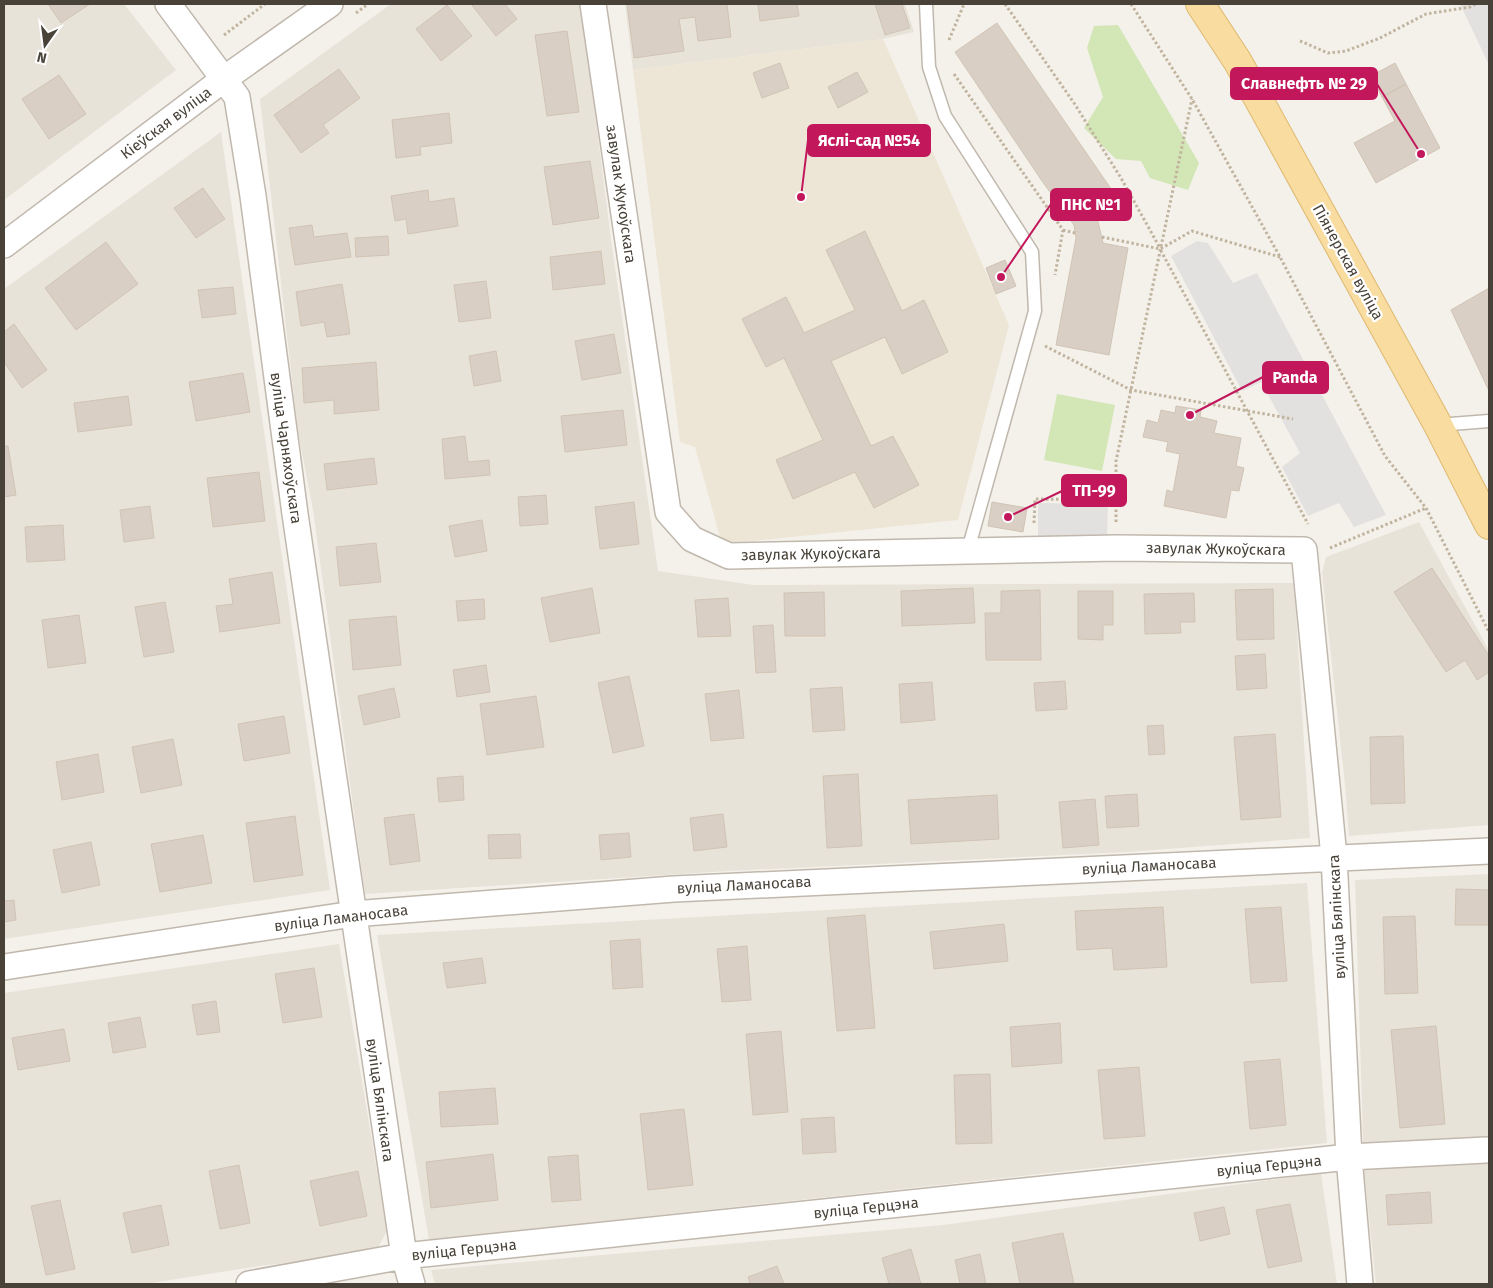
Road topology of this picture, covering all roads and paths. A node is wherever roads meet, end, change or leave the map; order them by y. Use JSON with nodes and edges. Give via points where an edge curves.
{"nodes":[{"id":1,"x":168,"y":4,"type":"edge"},
{"id":2,"x":265,"y":4,"type":"edge"},
{"id":3,"x":330,"y":4,"type":"edge"},
{"id":4,"x":593,"y":4,"type":"edge"},
{"id":5,"x":926,"y":4,"type":"edge"},
{"id":6,"x":964,"y":4,"type":"edge"},
{"id":7,"x":1005,"y":4,"type":"edge"},
{"id":8,"x":1131,"y":4,"type":"edge"},
{"id":9,"x":1200,"y":4,"type":"edge"},
{"id":10,"x":1476,"y":4,"type":"edge"},
{"id":11,"x":1300,"y":41,"type":"dead end"},
{"id":12,"x":946,"y":49,"type":"dead end"},
{"id":13,"x":203,"y":51,"type":"junction"},
{"id":14,"x":954,"y":74,"type":"dead end"},
{"id":15,"x":224,"y":79,"type":"junction"},
{"id":16,"x":1192,"y":99,"type":"junction"},
{"id":17,"x":1063,"y":230,"type":"junction"},
{"id":18,"x":1076,"y":233,"type":"dead end"},
{"id":19,"x":1102,"y":237,"type":"dead end"},
{"id":20,"x":4,"y":245,"type":"edge"},
{"id":21,"x":1160,"y":249,"type":"junction"},
{"id":22,"x":1280,"y":257,"type":"junction"},
{"id":23,"x":1054,"y":278,"type":"dead end"},
{"id":24,"x":1042,"y":345,"type":"dead end"},
{"id":25,"x":1131,"y":390,"type":"junction"},
{"id":26,"x":1246,"y":411,"type":"junction"},
{"id":27,"x":1293,"y":418,"type":"dead end"},
{"id":28,"x":1489,"y":421,"type":"edge"},
{"id":29,"x":1438,"y":425,"type":"junction"},
{"id":30,"x":1115,"y":500,"type":"junction"},
{"id":31,"x":1426,"y":508,"type":"junction"},
{"id":32,"x":1034,"y":525,"type":"dead end"},
{"id":33,"x":1489,"y":525,"type":"edge"},
{"id":34,"x":1314,"y":544,"type":"junction"},
{"id":35,"x":1117,"y":548,"type":"junction"},
{"id":36,"x":968,"y":550,"type":"junction"},
{"id":37,"x":1489,"y":632,"type":"edge"},
{"id":38,"x":1489,"y":851,"type":"edge"},
{"id":39,"x":1334,"y":857,"type":"junction"},
{"id":40,"x":353,"y":914,"type":"junction"},
{"id":41,"x":4,"y":967,"type":"edge"},
{"id":42,"x":1486,"y":1150,"type":"dead end"},
{"id":43,"x":1349,"y":1158,"type":"junction"},
{"id":44,"x":404,"y":1256,"type":"junction"},
{"id":45,"x":250,"y":1284,"type":"edge"},
{"id":46,"x":412,"y":1284,"type":"edge"},
{"id":47,"x":1360,"y":1284,"type":"edge"}],
"edges":[{"from":1,"to":13,"type":"street","name":"вуліца Чарняхоўскага"},
{"from":2,"to":13,"type":"path"},
{"from":3,"to":15,"type":"street","name":"Кіеўская вуліца"},
{"from":4,"to":36,"type":"street","name":"завулак Жукоўскага","via":[[668,512],[692,540],[729,556]]},
{"from":5,"to":36,"type":"lane","via":[[929,67],[945,116],[1032,252],[1035,311]]},
{"from":6,"to":12,"type":"path"},
{"from":7,"to":21,"type":"path","via":[[1111,161]]},
{"from":8,"to":16,"type":"path"},
{"from":9,"to":29,"type":"main road","name":"Піянерская вуліца","via":[[1238,62]]},
{"from":10,"to":11,"type":"path","via":[[1426,14],[1346,51],[1328,53]]},
{"from":13,"to":15,"type":"street","name":"вуліца Чарняхоўскага"},
{"from":14,"to":17,"type":"path"},
{"from":15,"to":20,"type":"street","name":"Кіеўская вуліца"},
{"from":15,"to":40,"type":"street","name":"вуліца Чарняхоўскага","via":[[237,98],[253,196],[293,504]]},
{"from":16,"to":21,"type":"path"},
{"from":16,"to":22,"type":"path"},
{"from":17,"to":18,"type":"path"},
{"from":17,"to":23,"type":"path"},
{"from":19,"to":21,"type":"path"},
{"from":21,"to":22,"type":"path","via":[[1192,231]]},
{"from":21,"to":25,"type":"path"},
{"from":21,"to":26,"type":"path"},
{"from":22,"to":31,"type":"path","via":[[1384,456]]},
{"from":24,"to":25,"type":"path"},
{"from":25,"to":26,"type":"path"},
{"from":25,"to":30,"type":"path","via":[[1116,461]]},
{"from":26,"to":27,"type":"path"},
{"from":26,"to":34,"type":"path"},
{"from":28,"to":29,"type":"lane"},
{"from":29,"to":33,"type":"main road","name":"Піянерская вуліца"},
{"from":30,"to":32,"type":"path","via":[[1035,499]]},
{"from":30,"to":35,"type":"path"},
{"from":31,"to":34,"type":"path"},
{"from":31,"to":37,"type":"path"},
{"from":34,"to":35,"type":"street","name":"завулак Жукоўскага"},
{"from":34,"to":39,"type":"street","name":"вуліца Бялінскага"},
{"from":35,"to":36,"type":"street","name":"завулак Жукоўскага"},
{"from":38,"to":39,"type":"street","name":"вуліца Ламаносава"},
{"from":39,"to":40,"type":"street","name":"вуліца Ламаносава","via":[[674,889]]},
{"from":39,"to":43,"type":"street","name":"вуліца Бялінскага"},
{"from":40,"to":41,"type":"street","name":"вуліца Ламаносава"},
{"from":40,"to":44,"type":"street","name":"вуліца Бялінскага"},
{"from":42,"to":43,"type":"street","name":"вуліца Герцэна"},
{"from":43,"to":44,"type":"street","name":"вуліца Герцэна"},
{"from":43,"to":47,"type":"street","name":"вуліца Бялінскага"},
{"from":44,"to":45,"type":"street","name":"вуліца Герцэна"},
{"from":44,"to":46,"type":"street","name":"вуліца Бялінскага"}]}
